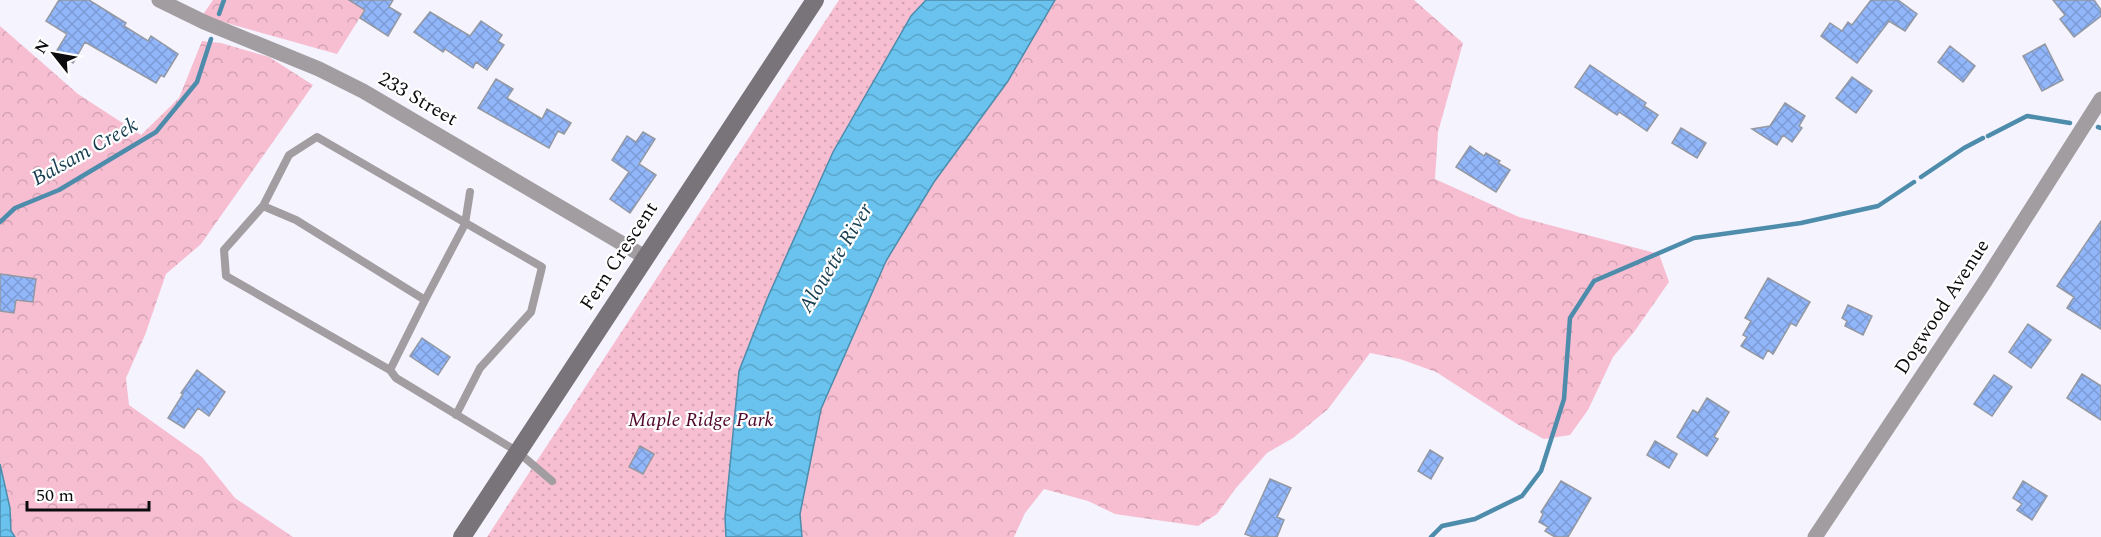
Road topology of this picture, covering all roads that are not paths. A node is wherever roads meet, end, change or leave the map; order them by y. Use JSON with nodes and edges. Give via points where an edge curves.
{"nodes":[{"id":1,"x":159,"y":0,"type":"edge"},
{"id":2,"x":815,"y":0,"type":"edge"},
{"id":3,"x":2101,"y":99,"type":"edge"},
{"id":4,"x":470,"y":192,"type":"dead end"},
{"id":5,"x":263,"y":207,"type":"junction"},
{"id":6,"x":465,"y":224,"type":"junction"},
{"id":7,"x":645,"y":257,"type":"junction"},
{"id":8,"x":425,"y":300,"type":"junction"},
{"id":9,"x":390,"y":370,"type":"junction"},
{"id":10,"x":456,"y":415,"type":"junction"},
{"id":11,"x":518,"y":452,"type":"junction"},
{"id":12,"x":552,"y":481,"type":"dead end"},
{"id":13,"x":462,"y":537,"type":"edge"},
{"id":14,"x":1815,"y":537,"type":"edge"}],
"edges":[{"from":1,"to":7,"type":"street","name":"233 Street","via":[[363,91]]},
{"from":2,"to":7,"type":"street","name":"Fern Crescent"},
{"from":3,"to":14,"type":"street","name":"Dogwood Avenue"},
{"from":4,"to":6,"type":"lane"},
{"from":5,"to":6,"type":"lane","via":[[289,155],[317,137]]},
{"from":5,"to":8,"type":"lane","via":[[296,220]]},
{"from":5,"to":9,"type":"lane","via":[[224,250],[226,276]]},
{"from":6,"to":8,"type":"lane"},
{"from":6,"to":10,"type":"lane","via":[[542,267],[531,312],[480,368]]},
{"from":7,"to":11,"type":"street","name":"Fern Crescent"},
{"from":8,"to":9,"type":"lane"},
{"from":9,"to":10,"type":"lane","via":[[396,378]]},
{"from":10,"to":11,"type":"lane"},
{"from":11,"to":12,"type":"lane"},
{"from":11,"to":13,"type":"street","name":"Fern Crescent"}]}
